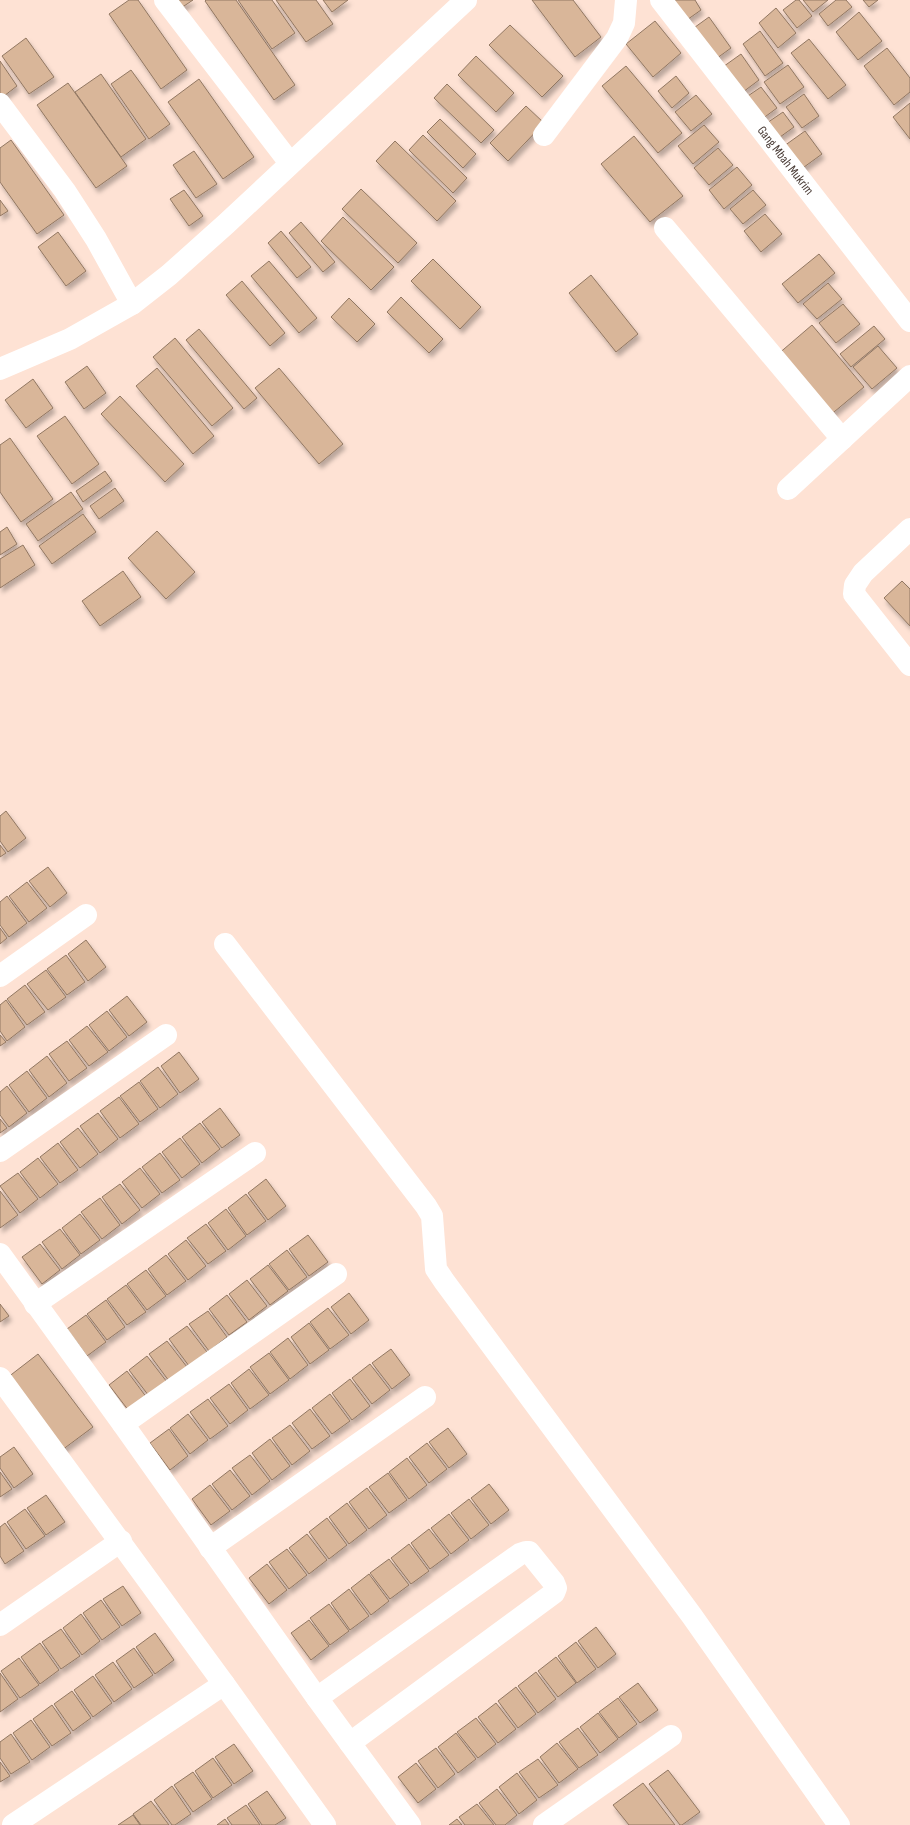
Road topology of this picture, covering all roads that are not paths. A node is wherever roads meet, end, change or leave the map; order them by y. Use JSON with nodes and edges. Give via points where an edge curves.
{"nodes":[{"id":1,"x":165,"y":0,"type":"edge"},
{"id":2,"x":466,"y":0,"type":"edge"},
{"id":3,"x":626,"y":0,"type":"edge"},
{"id":4,"x":661,"y":0,"type":"edge"},
{"id":5,"x":0,"y":104,"type":"edge"},
{"id":6,"x":544,"y":135,"type":"dead end"},
{"id":7,"x":290,"y":163,"type":"junction"},
{"id":8,"x":666,"y":228,"type":"dead end"},
{"id":9,"x":132,"y":304,"type":"junction"},
{"id":10,"x":910,"y":321,"type":"edge"},
{"id":11,"x":0,"y":369,"type":"edge"},
{"id":12,"x":910,"y":376,"type":"edge"},
{"id":13,"x":842,"y":439,"type":"junction"},
{"id":14,"x":788,"y":489,"type":"dead end"},
{"id":15,"x":910,"y":529,"type":"edge"},
{"id":16,"x":910,"y":665,"type":"edge"},
{"id":17,"x":86,"y":915,"type":"dead end"},
{"id":18,"x":225,"y":944,"type":"dead end"},
{"id":19,"x":0,"y":976,"type":"edge"},
{"id":20,"x":166,"y":1035,"type":"dead end"},
{"id":21,"x":0,"y":1152,"type":"edge"},
{"id":22,"x":254,"y":1153,"type":"dead end"},
{"id":23,"x":0,"y":1254,"type":"edge"},
{"id":24,"x":336,"y":1274,"type":"dead end"},
{"id":25,"x":35,"y":1304,"type":"junction"},
{"id":26,"x":0,"y":1378,"type":"edge"},
{"id":27,"x":425,"y":1397,"type":"dead end"},
{"id":28,"x":7,"y":1403,"type":"edge"},
{"id":29,"x":124,"y":1424,"type":"junction"},
{"id":30,"x":121,"y":1541,"type":"junction"},
{"id":31,"x":210,"y":1548,"type":"junction"},
{"id":32,"x":0,"y":1625,"type":"edge"},
{"id":33,"x":224,"y":1684,"type":"junction"},
{"id":34,"x":317,"y":1698,"type":"junction"},
{"id":35,"x":671,"y":1736,"type":"dead end"},
{"id":36,"x":350,"y":1742,"type":"junction"},
{"id":37,"x":13,"y":1825,"type":"edge"},
{"id":38,"x":325,"y":1825,"type":"edge"},
{"id":39,"x":410,"y":1825,"type":"edge"},
{"id":40,"x":544,"y":1825,"type":"edge"},
{"id":41,"x":839,"y":1825,"type":"edge"}],
"edges":[{"from":1,"to":7,"type":"street"},
{"from":2,"to":7,"type":"street"},
{"from":3,"to":6,"type":"street","via":[[624,23],[617,38]]},
{"from":4,"to":10,"type":"street","name":"Gang Mbah Mukrim"},
{"from":5,"to":9,"type":"street","via":[[65,191],[96,239]]},
{"from":7,"to":9,"type":"street","via":[[169,275]]},
{"from":8,"to":13,"type":"street"},
{"from":9,"to":11,"type":"street","via":[[70,339]]},
{"from":12,"to":13,"type":"street"},
{"from":13,"to":14,"type":"street"},
{"from":15,"to":16,"type":"street","via":[[863,573],[855,585],[854,594]]},
{"from":17,"to":19,"type":"street"},
{"from":18,"to":41,"type":"street","via":[[426,1206],[432,1216],[436,1269],[444,1281],[692,1616]]},
{"from":20,"to":21,"type":"street"},
{"from":22,"to":25,"type":"street"},
{"from":23,"to":25,"type":"street"},
{"from":24,"to":29,"type":"street"},
{"from":25,"to":29,"type":"street"},
{"from":26,"to":28,"type":"street"},
{"from":27,"to":31,"type":"street"},
{"from":28,"to":30,"type":"street"},
{"from":29,"to":31,"type":"street"},
{"from":30,"to":32,"type":"street"},
{"from":30,"to":33,"type":"street"},
{"from":31,"to":34,"type":"street"},
{"from":33,"to":37,"type":"street"},
{"from":33,"to":38,"type":"street"},
{"from":34,"to":36,"type":"street"},
{"from":34,"to":36,"type":"street","via":[[520,1554],[529,1552],[554,1583],[554,1593]]},
{"from":35,"to":40,"type":"street"},
{"from":36,"to":39,"type":"street"}]}
